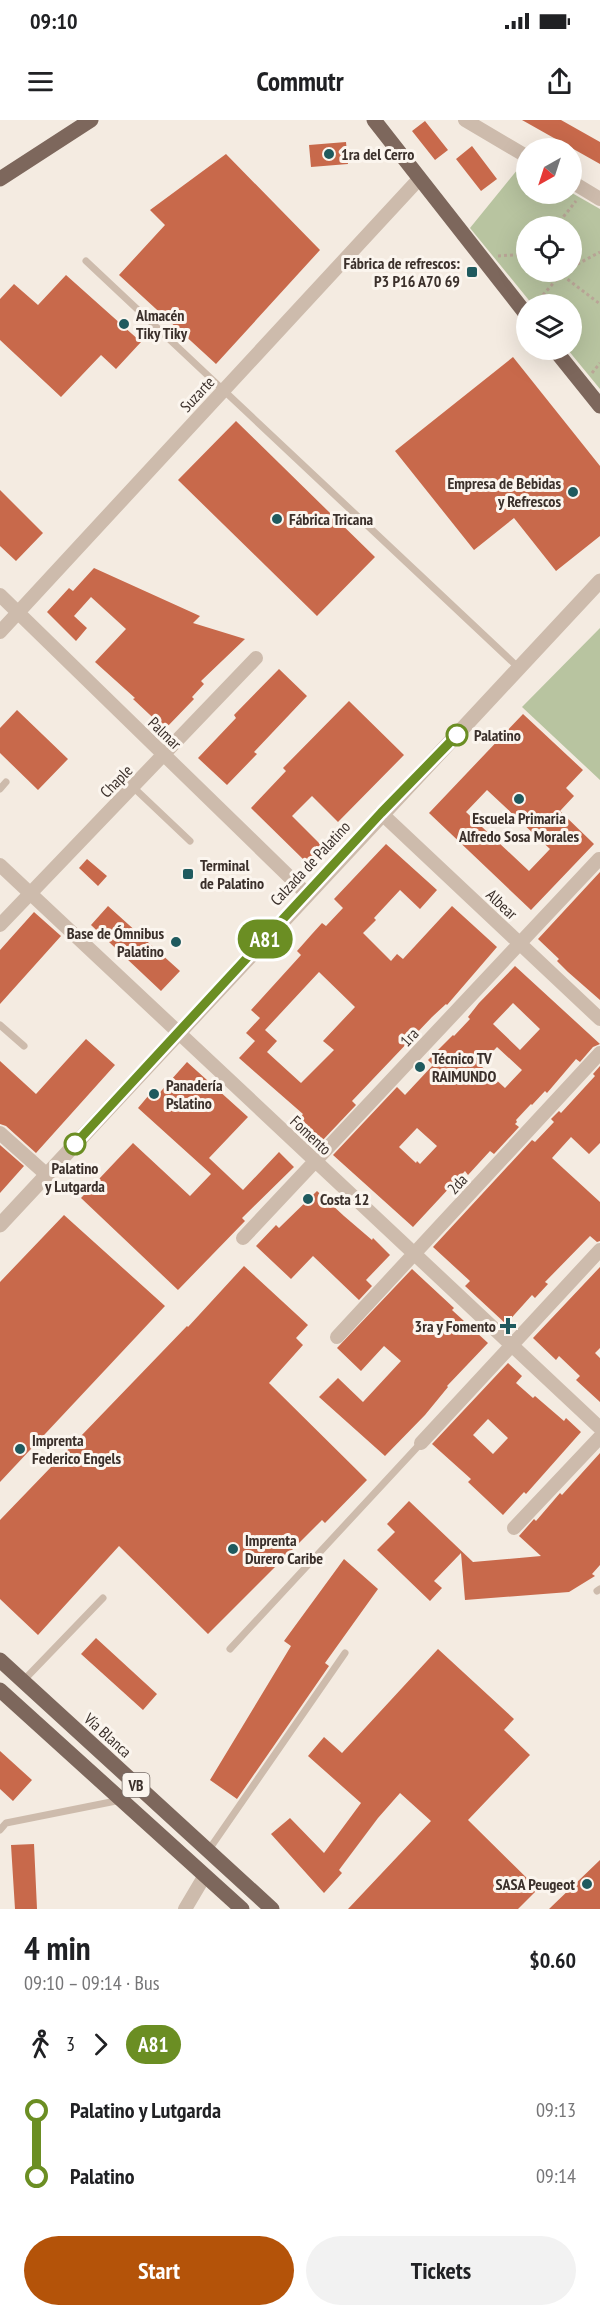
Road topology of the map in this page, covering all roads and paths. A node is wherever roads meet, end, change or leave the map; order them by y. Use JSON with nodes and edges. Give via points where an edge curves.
{"nodes":[{"id":1,"x":91,"y":120,"type":"edge"},
{"id":2,"x":375,"y":121,"type":"edge"},
{"id":3,"x":473,"y":122,"type":"edge"},
{"id":4,"x":516,"y":150,"type":"edge"},
{"id":5,"x":0,"y":179,"type":"edge"},
{"id":6,"x":419,"y":179,"type":"junction"},
{"id":7,"x":582,"y":188,"type":"edge"},
{"id":8,"x":585,"y":190,"type":"junction"},
{"id":9,"x":600,"y":199,"type":"edge"},
{"id":10,"x":564,"y":216,"type":"edge"},
{"id":11,"x":600,"y":252,"type":"edge"},
{"id":12,"x":516,"y":255,"type":"edge"},
{"id":13,"x":493,"y":256,"type":"dead end"},
{"id":14,"x":86,"y":261,"type":"dead end"},
{"id":15,"x":582,"y":262,"type":"edge"},
{"id":16,"x":553,"y":282,"type":"edge"},
{"id":17,"x":573,"y":282,"type":"edge"},
{"id":18,"x":543,"y":294,"type":"edge"},
{"id":19,"x":516,"y":301,"type":"edge"},
{"id":20,"x":600,"y":304,"type":"edge"},
{"id":21,"x":563,"y":360,"type":"edge"},
{"id":22,"x":224,"y":390,"type":"junction"},
{"id":23,"x":600,"y":406,"type":"edge"},
{"id":24,"x":600,"y":581,"type":"edge"},
{"id":25,"x":0,"y":595,"type":"edge"},
{"id":26,"x":18,"y":613,"type":"junction"},
{"id":27,"x":0,"y":632,"type":"edge"},
{"id":28,"x":256,"y":658,"type":"dead end"},
{"id":29,"x":520,"y":669,"type":"junction"},
{"id":30,"x":164,"y":755,"type":"junction"},
{"id":31,"x":6,"y":782,"type":"dead end"},
{"id":32,"x":134,"y":787,"type":"junction"},
{"id":33,"x":0,"y":789,"type":"edge"},
{"id":34,"x":381,"y":813,"type":"junction"},
{"id":35,"x":190,"y":841,"type":"dead end"},
{"id":36,"x":598,"y":859,"type":"dead end"},
{"id":37,"x":0,"y":865,"type":"edge"},
{"id":38,"x":30,"y":894,"type":"junction"},
{"id":39,"x":307,"y":894,"type":"junction"},
{"id":40,"x":0,"y":926,"type":"edge"},
{"id":41,"x":520,"y":943,"type":"junction"},
{"id":42,"x":600,"y":1018,"type":"edge"},
{"id":43,"x":0,"y":1025,"type":"edge"},
{"id":44,"x":179,"y":1033,"type":"junction"},
{"id":45,"x":24,"y":1046,"type":"dead end"},
{"id":46,"x":600,"y":1053,"type":"edge"},
{"id":47,"x":0,"y":1133,"type":"edge"},
{"id":48,"x":315,"y":1161,"type":"junction"},
{"id":49,"x":47,"y":1175,"type":"junction"},
{"id":50,"x":0,"y":1225,"type":"edge"},
{"id":51,"x":243,"y":1238,"type":"dead end"},
{"id":52,"x":600,"y":1250,"type":"edge"},
{"id":53,"x":414,"y":1254,"type":"junction"},
{"id":54,"x":337,"y":1337,"type":"dead end"},
{"id":55,"x":512,"y":1345,"type":"junction"},
{"id":56,"x":600,"y":1428,"type":"edge"},
{"id":57,"x":600,"y":1437,"type":"edge"},
{"id":58,"x":422,"y":1443,"type":"joint"},
{"id":59,"x":514,"y":1528,"type":"dead end"},
{"id":60,"x":103,"y":1598,"type":"dead end"},
{"id":61,"x":230,"y":1649,"type":"dead end"},
{"id":62,"x":345,"y":1653,"type":"dead end"},
{"id":63,"x":0,"y":1660,"type":"edge"},
{"id":64,"x":23,"y":1681,"type":"junction"},
{"id":65,"x":0,"y":1690,"type":"edge"},
{"id":66,"x":121,"y":1800,"type":"junction"},
{"id":67,"x":0,"y":1830,"type":"edge"},
{"id":68,"x":207,"y":1851,"type":"junction"},
{"id":69,"x":204,"y":1877,"type":"junction"},
{"id":70,"x":185,"y":1909,"type":"edge"},
{"id":71,"x":242,"y":1909,"type":"edge"},
{"id":72,"x":272,"y":1909,"type":"edge"}],
"edges":[{"from":1,"to":5,"type":"main road"},
{"from":2,"to":6,"type":"main road"},
{"from":3,"to":4,"type":"street"},
{"from":6,"to":19,"type":"main road"},
{"from":6,"to":22,"type":"street","name":"Suzarte"},
{"from":7,"to":8,"type":"street"},
{"from":8,"to":9,"type":"street"},
{"from":8,"to":10,"type":"path"},
{"from":11,"to":15,"type":"path"},
{"from":12,"to":13,"type":"path"},
{"from":14,"to":22,"type":"lane"},
{"from":16,"to":18,"type":"path"},
{"from":17,"to":20,"type":"path"},
{"from":21,"to":23,"type":"main road"},
{"from":22,"to":26,"type":"street","name":"Suzarte"},
{"from":22,"to":29,"type":"lane"},
{"from":24,"to":29,"type":"street","name":"Calzada de Palatino"},
{"from":25,"to":26,"type":"street","name":"Palmar"},
{"from":26,"to":27,"type":"street","name":"Suzarte"},
{"from":26,"to":30,"type":"street","name":"Palmar"},
{"from":28,"to":30,"type":"street","name":"Chaple"},
{"from":29,"to":34,"type":"street","name":"Calzada de Palatino"},
{"from":30,"to":32,"type":"street","name":"Chaple"},
{"from":30,"to":39,"type":"street","name":"Palmar"},
{"from":31,"to":33,"type":"lane"},
{"from":32,"to":35,"type":"lane"},
{"from":32,"to":38,"type":"street","name":"Chaple"},
{"from":34,"to":39,"type":"street","name":"Calzada de Palatino"},
{"from":34,"to":41,"type":"street","name":"Albear"},
{"from":36,"to":41,"type":"street","name":"1ra"},
{"from":37,"to":38,"type":"street","name":"Fomento"},
{"from":38,"to":40,"type":"street","name":"Chaple"},
{"from":38,"to":44,"type":"street","name":"Fomento"},
{"from":39,"to":44,"type":"street","name":"Calzada de Palatino"},
{"from":41,"to":42,"type":"street","name":"Albear"},
{"from":41,"to":48,"type":"street","name":"1ra"},
{"from":43,"to":45,"type":"lane"},
{"from":44,"to":48,"type":"street","name":"Fomento"},
{"from":44,"to":49,"type":"street","name":"Calzada de Palatino"},
{"from":46,"to":53,"type":"street","name":"2da"},
{"from":47,"to":49,"type":"street"},
{"from":48,"to":51,"type":"street","name":"1ra"},
{"from":48,"to":53,"type":"street","name":"Fomento"},
{"from":49,"to":50,"type":"street","name":"Calzada de Palatino"},
{"from":52,"to":55,"type":"street"},
{"from":53,"to":54,"type":"street","name":"2da"},
{"from":53,"to":55,"type":"street","name":"Fomento"},
{"from":55,"to":56,"type":"street","name":"Fomento"},
{"from":55,"to":58,"type":"street"},
{"from":57,"to":59,"type":"street"},
{"from":58,"to":61,"type":"lane"},
{"from":60,"to":64,"type":"lane"},
{"from":62,"to":68,"type":"lane"},
{"from":63,"to":64,"type":"main road","name":"Vía Blanca","number":"VB"},
{"from":64,"to":68,"type":"main road","name":"Vía Blanca","number":"VB"},
{"from":65,"to":66,"type":"main road","number":"VB"},
{"from":66,"to":67,"type":"lane","via":[[6,1823]]},
{"from":66,"to":69,"type":"main road","number":"VB"},
{"from":68,"to":72,"type":"main road","name":"Vía Blanca","number":"VB"},
{"from":69,"to":70,"type":"street"},
{"from":69,"to":71,"type":"main road","number":"VB"}]}
